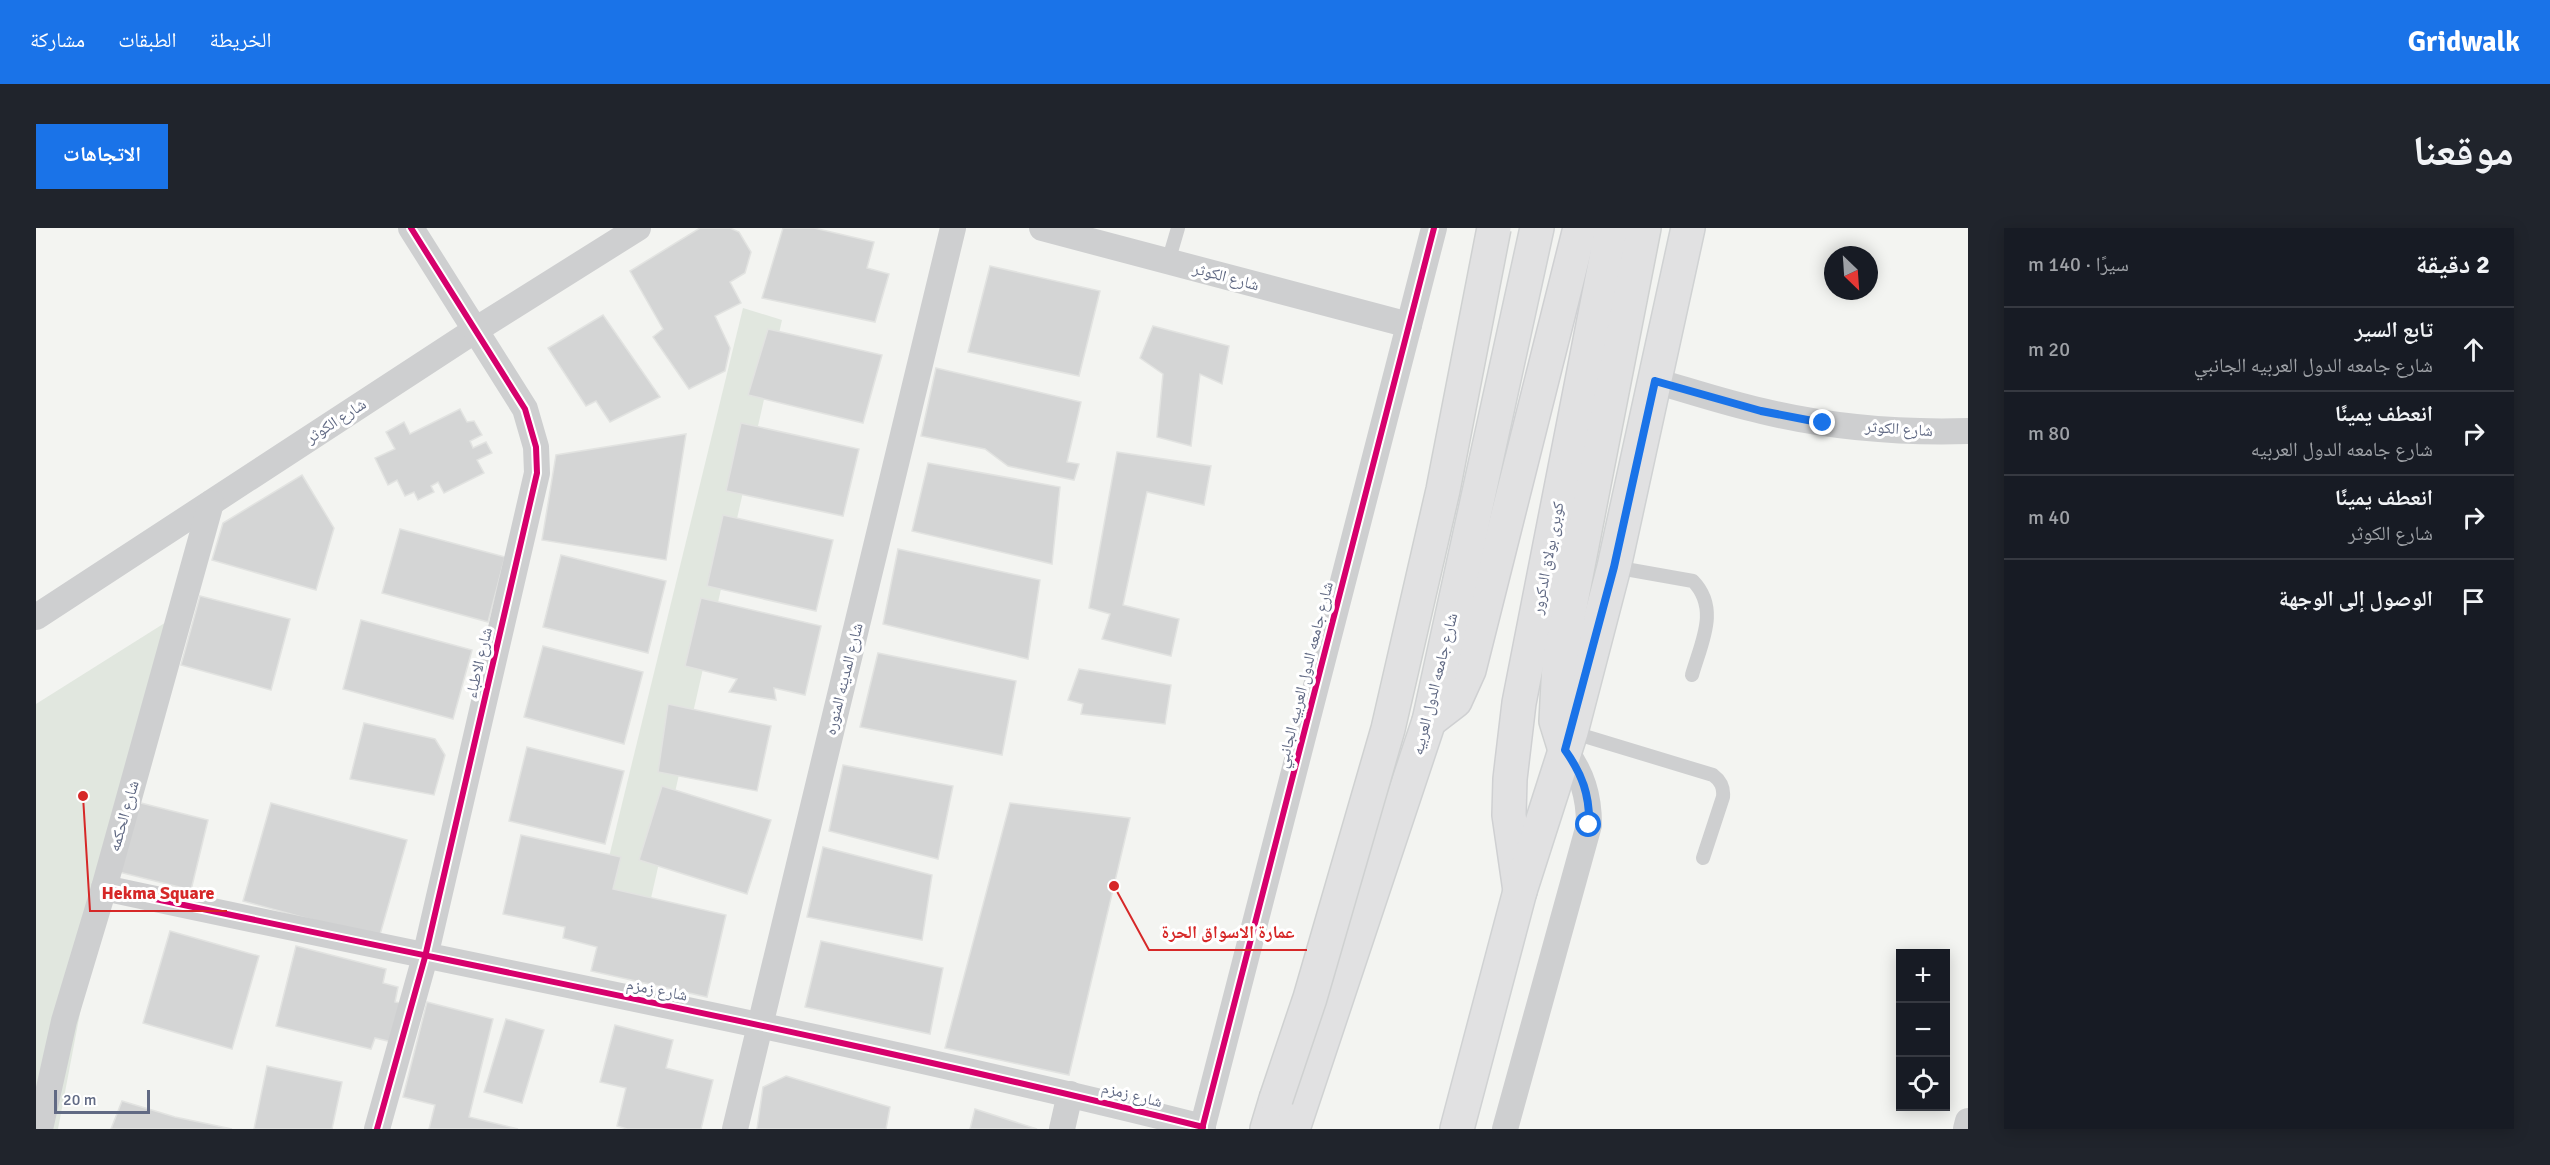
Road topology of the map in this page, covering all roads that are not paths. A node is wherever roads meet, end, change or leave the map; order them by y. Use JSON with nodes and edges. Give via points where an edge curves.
{"nodes":[{"id":1,"x":411,"y":228,"type":"edge"},
{"id":2,"x":638,"y":228,"type":"edge"},
{"id":3,"x":953,"y":228,"type":"edge"},
{"id":4,"x":1042,"y":228,"type":"edge"},
{"id":5,"x":1178,"y":228,"type":"edge"},
{"id":6,"x":1434,"y":228,"type":"edge"},
{"id":7,"x":1494,"y":228,"type":"edge"},
{"id":8,"x":1537,"y":228,"type":"edge"},
{"id":9,"x":1580,"y":228,"type":"edge"},
{"id":10,"x":1612,"y":228,"type":"edge"},
{"id":11,"x":1644,"y":228,"type":"edge"},
{"id":12,"x":1688,"y":228,"type":"edge"},
{"id":13,"x":1168,"y":262,"type":"junction"},
{"id":14,"x":1409,"y":325,"type":"junction"},
{"id":15,"x":477,"y":329,"type":"junction"},
{"id":16,"x":1655,"y":381,"type":"junction"},
{"id":17,"x":1968,"y":431,"type":"edge"},
{"id":18,"x":211,"y":503,"type":"junction"},
{"id":19,"x":1614,"y":567,"type":"junction"},
{"id":20,"x":36,"y":617,"type":"edge"},
{"id":21,"x":1692,"y":675,"type":"dead end"},
{"id":22,"x":1429,"y":721,"type":"junction"},
{"id":23,"x":1568,"y":741,"type":"junction"},
{"id":24,"x":1704,"y":858,"type":"dead end"},
{"id":25,"x":104,"y":888,"type":"junction"},
{"id":26,"x":1520,"y":891,"type":"junction"},
{"id":27,"x":425,"y":957,"type":"junction"},
{"id":28,"x":761,"y":1024,"type":"junction"},
{"id":29,"x":1070,"y":1094,"type":"junction"},
{"id":30,"x":1272,"y":1114,"type":"edge"},
{"id":31,"x":1968,"y":1121,"type":"edge"},
{"id":32,"x":1203,"y":1128,"type":"edge"},
{"id":33,"x":40,"y":1129,"type":"edge"},
{"id":34,"x":377,"y":1129,"type":"edge"},
{"id":35,"x":735,"y":1129,"type":"edge"},
{"id":36,"x":1062,"y":1129,"type":"edge"},
{"id":37,"x":1293,"y":1129,"type":"edge"},
{"id":38,"x":1457,"y":1129,"type":"edge"},
{"id":39,"x":1505,"y":1129,"type":"edge"},
{"id":40,"x":1966,"y":1129,"type":"edge"}],
"edges":[{"from":1,"to":15,"type":"street","name":"شارع الاطباء"},
{"from":2,"to":15,"type":"street","name":"شارع الكوثر"},
{"from":3,"to":28,"type":"street","name":"شارع المدينه المنوره"},
{"from":4,"to":13,"type":"street","name":"شارع الكوثر"},
{"from":5,"to":13,"type":"lane"},
{"from":6,"to":14,"type":"street","name":"شارع جامعه الدول العربيه الجانبي"},
{"from":7,"to":30,"type":"main road","bridge":true,"via":[[1443,490],[1388,729]]},
{"from":8,"to":22,"type":"main road","name":"شارع جامعه الدول العربيه"},
{"from":9,"to":22,"type":"main road","via":[[1469,670],[1455,700]]},
{"from":10,"to":26,"type":"main road","name":"كوبرى بولاق الدكرور","via":[[1519,703],[1509,815]]},
{"from":11,"to":23,"type":"main road","via":[[1559,663],[1556,722]]},
{"from":12,"to":16,"type":"main road"},
{"from":13,"to":14,"type":"street","name":"شارع الكوثر"},
{"from":14,"to":32,"type":"street","name":"شارع جامعه الدول العربيه الجانبي"},
{"from":15,"to":18,"type":"street","name":"شارع الكوثر"},
{"from":15,"to":27,"type":"street","name":"شارع الاطباء","via":[[525,409],[536,447],[537,473]]},
{"from":16,"to":17,"type":"street","name":"شارع الكوثر","via":[[1761,411],[1823,423],[1886,430]]},
{"from":16,"to":19,"type":"main road"},
{"from":18,"to":20,"type":"street","name":"شارع الكوثر"},
{"from":18,"to":25,"type":"street","name":"شارع الحكمه"},
{"from":19,"to":21,"type":"lane","via":[[1693,581],[1701,589],[1709,610],[1708,621]]},
{"from":19,"to":23,"type":"main road"},
{"from":22,"to":37,"type":"main road","name":"شارع جامعه الدول العربيه"},
{"from":23,"to":24,"type":"lane","via":[[1718,779],[1723,797]]},
{"from":23,"to":26,"type":"main road"},
{"from":23,"to":39,"type":"street","via":[[1587,793],[1589,825]]},
{"from":25,"to":27,"type":"street","name":"شارع زمزم"},
{"from":25,"to":33,"type":"street","name":"شارع الحكمه","via":[[64,1021]]},
{"from":26,"to":38,"type":"main road"},
{"from":27,"to":28,"type":"street","name":"شارع زمزم"},
{"from":27,"to":34,"type":"street","name":"شارع الاطباء"},
{"from":28,"to":29,"type":"street","name":"شارع زمزم"},
{"from":28,"to":35,"type":"street","name":"شارع المدينه المنوره"},
{"from":29,"to":32,"type":"street","name":"شارع زمزم"},
{"from":29,"to":36,"type":"street"},
{"from":31,"to":40,"type":"street"}]}
